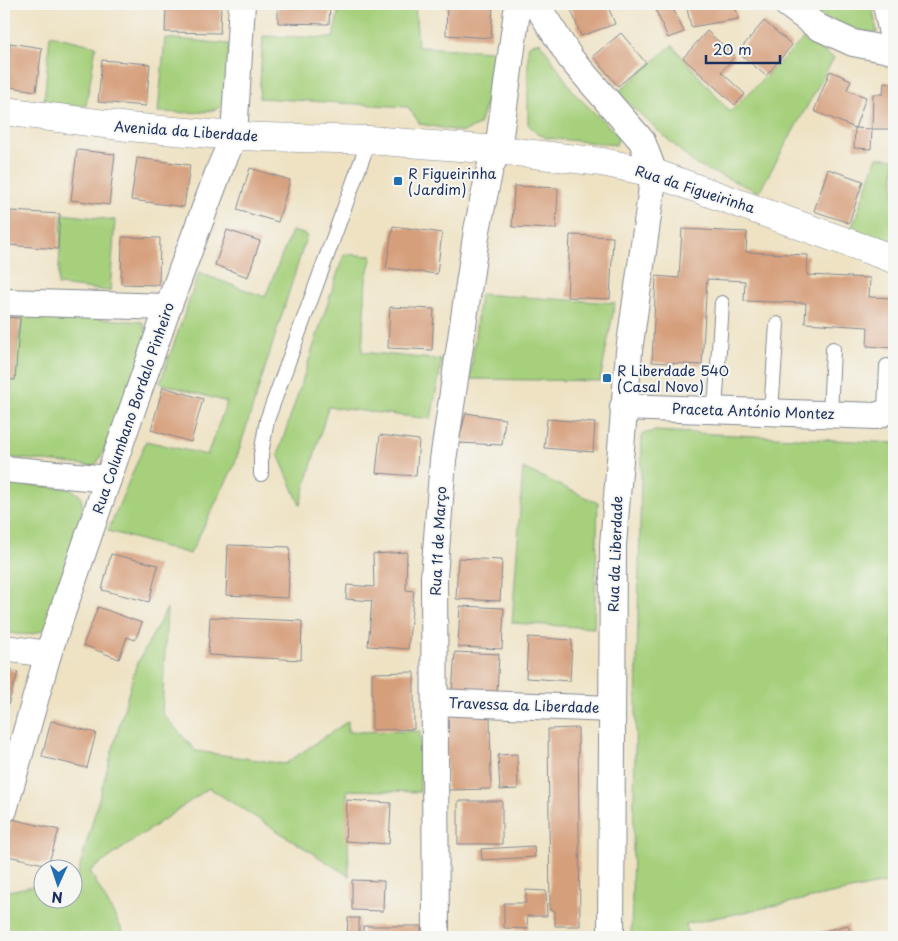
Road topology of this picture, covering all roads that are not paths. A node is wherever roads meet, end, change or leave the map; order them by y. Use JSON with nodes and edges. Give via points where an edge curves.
{"nodes":[{"id":1,"x":242,"y":4,"type":"edge"},
{"id":2,"x":518,"y":4,"type":"edge"},
{"id":3,"x":536,"y":4,"type":"edge"},
{"id":4,"x":787,"y":4,"type":"edge"},
{"id":5,"x":886,"y":4,"type":"edge"},
{"id":6,"x":894,"y":44,"type":"edge"},
{"id":7,"x":894,"y":51,"type":"edge"},
{"id":8,"x":4,"y":111,"type":"edge"},
{"id":9,"x":234,"y":136,"type":"junction"},
{"id":10,"x":369,"y":140,"type":"junction"},
{"id":11,"x":498,"y":150,"type":"junction"},
{"id":12,"x":654,"y":173,"type":"junction"},
{"id":13,"x":894,"y":259,"type":"edge"},
{"id":14,"x":4,"y":302,"type":"edge"},
{"id":15,"x":722,"y":303,"type":"dead end"},
{"id":16,"x":168,"y":307,"type":"junction"},
{"id":17,"x":777,"y":324,"type":"dead end"},
{"id":18,"x":834,"y":349,"type":"dead end"},
{"id":19,"x":887,"y":366,"type":"dead end"},
{"id":20,"x":623,"y":407,"type":"junction"},
{"id":21,"x":715,"y":410,"type":"junction"},
{"id":22,"x":771,"y":412,"type":"junction"},
{"id":23,"x":830,"y":414,"type":"junction"},
{"id":24,"x":881,"y":414,"type":"joint"},
{"id":25,"x":4,"y":469,"type":"edge"},
{"id":26,"x":261,"y":474,"type":"dead end"},
{"id":27,"x":108,"y":479,"type":"junction"},
{"id":28,"x":4,"y":648,"type":"edge"},
{"id":29,"x":48,"y":654,"type":"junction"},
{"id":30,"x":435,"y":702,"type":"junction"},
{"id":31,"x":612,"y":709,"type":"junction"},
{"id":32,"x":4,"y":810,"type":"edge"},
{"id":33,"x":436,"y":937,"type":"edge"},
{"id":34,"x":611,"y":937,"type":"edge"}],
"edges":[{"from":1,"to":9,"type":"street","name":"Rua Columbano Bordalo Pinheiro"},
{"from":2,"to":11,"type":"street","name":"Rua 11 de Março"},
{"from":3,"to":12,"type":"street","via":[[571,59],[642,140]]},
{"from":4,"to":7,"type":"street","via":[[818,27],[853,43]]},
{"from":5,"to":6,"type":"street"},
{"from":8,"to":9,"type":"street","name":"Avenida da Liberdade","via":[[128,128]]},
{"from":9,"to":10,"type":"street","name":"Avenida da Liberdade"},
{"from":9,"to":16,"type":"street","name":"Rua Columbano Bordalo Pinheiro"},
{"from":10,"to":11,"type":"street","name":"Rua da Figueirinha"},
{"from":10,"to":26,"type":"lane","via":[[267,420]]},
{"from":11,"to":12,"type":"street","name":"Rua da Figueirinha","via":[[602,162]]},
{"from":11,"to":30,"type":"street","name":"Rua 11 de Março","via":[[490,168],[477,230],[443,460],[434,576]]},
{"from":12,"to":13,"type":"street","name":"Rua da Figueirinha"},
{"from":12,"to":20,"type":"street","name":"Rua da Liberdade"},
{"from":14,"to":16,"type":"street"},
{"from":15,"to":21,"type":"lane"},
{"from":16,"to":27,"type":"street","name":"Rua Columbano Bordalo Pinheiro"},
{"from":17,"to":22,"type":"lane"},
{"from":18,"to":23,"type":"lane"},
{"from":19,"to":24,"type":"lane","via":[[885,408]]},
{"from":20,"to":21,"type":"street","name":"Praceta António Montez"},
{"from":20,"to":31,"type":"street","name":"Rua da Liberdade","via":[[613,545]]},
{"from":21,"to":22,"type":"street","name":"Praceta António Montez"},
{"from":22,"to":23,"type":"street","name":"Praceta António Montez"},
{"from":23,"to":24,"type":"street","name":"Praceta António Montez"},
{"from":25,"to":27,"type":"street"},
{"from":27,"to":29,"type":"street","name":"Rua Columbano Bordalo Pinheiro"},
{"from":28,"to":29,"type":"street"},
{"from":29,"to":32,"type":"street","name":"Rua Columbano Bordalo Pinheiro"},
{"from":30,"to":31,"type":"street","name":"Travessa da Liberdade"},
{"from":30,"to":33,"type":"street","name":"Rua 11 de Março"},
{"from":31,"to":34,"type":"street","name":"Rua da Liberdade"}]}
